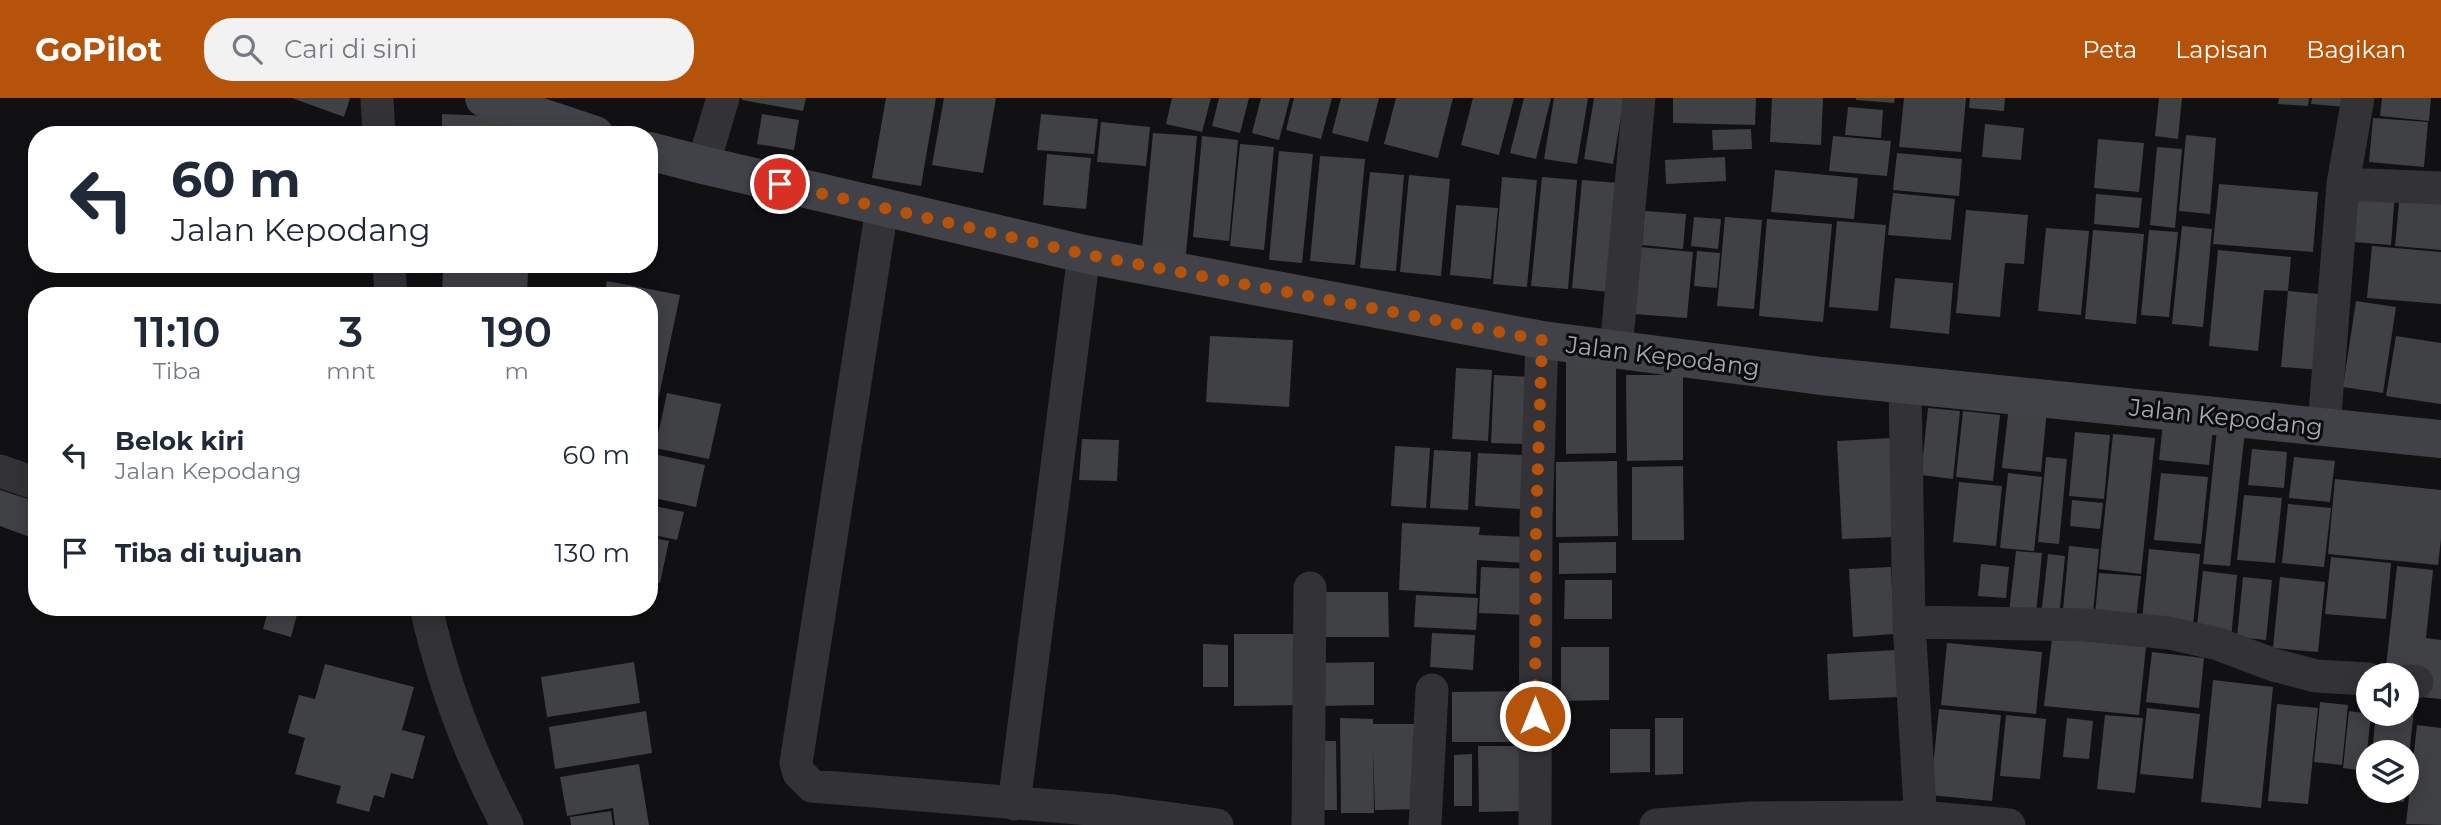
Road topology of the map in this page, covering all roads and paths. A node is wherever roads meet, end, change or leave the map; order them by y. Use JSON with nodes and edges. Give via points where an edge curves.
{"nodes":[{"id":1,"x":377,"y":98,"type":"edge"},
{"id":2,"x":484,"y":98,"type":"edge"},
{"id":3,"x":723,"y":98,"type":"edge"},
{"id":4,"x":1639,"y":98,"type":"edge"},
{"id":5,"x":2358,"y":98,"type":"edge"},
{"id":6,"x":379,"y":126,"type":"edge"},
{"id":7,"x":568,"y":126,"type":"edge"},
{"id":8,"x":658,"y":154,"type":"edge"},
{"id":9,"x":703,"y":166,"type":"junction"},
{"id":10,"x":2343,"y":184,"type":"junction"},
{"id":11,"x":2441,"y":188,"type":"edge"},
{"id":12,"x":882,"y":208,"type":"junction"},
{"id":13,"x":1084,"y":254,"type":"junction"},
{"id":14,"x":1542,"y":340,"type":"junction"},
{"id":15,"x":1616,"y":350,"type":"junction"},
{"id":16,"x":1905,"y":384,"type":"junction"},
{"id":17,"x":2324,"y":427,"type":"junction"},
{"id":18,"x":2441,"y":439,"type":"edge"},
{"id":19,"x":0,"y":471,"type":"edge"},
{"id":20,"x":28,"y":481,"type":"edge"},
{"id":21,"x":1310,"y":588,"type":"dead end"},
{"id":22,"x":428,"y":616,"type":"edge"},
{"id":23,"x":1909,"y":622,"type":"junction"},
{"id":24,"x":2356,"y":678,"type":"edge"},
{"id":25,"x":1432,"y":690,"type":"dead end"},
{"id":26,"x":1014,"y":804,"type":"junction"},
{"id":27,"x":1921,"y":821,"type":"edge"},
{"id":28,"x":507,"y":825,"type":"edge"},
{"id":29,"x":1217,"y":825,"type":"edge"},
{"id":30,"x":1308,"y":825,"type":"edge"},
{"id":31,"x":1425,"y":825,"type":"edge"},
{"id":32,"x":1535,"y":825,"type":"edge"},
{"id":33,"x":1656,"y":825,"type":"edge"},
{"id":34,"x":2009,"y":825,"type":"edge"}],
"edges":[{"from":1,"to":6,"type":"street"},
{"from":2,"to":7,"type":"street"},
{"from":3,"to":9,"type":"street"},
{"from":4,"to":15,"type":"street"},
{"from":5,"to":10,"type":"street"},
{"from":8,"to":9,"type":"street","name":"Jalan Kepodang"},
{"from":9,"to":12,"type":"street","name":"Jalan Kepodang"},
{"from":10,"to":11,"type":"street"},
{"from":10,"to":17,"type":"street"},
{"from":12,"to":13,"type":"street","name":"Jalan Kepodang"},
{"from":12,"to":26,"type":"street","via":[[796,763],[812,786]]},
{"from":13,"to":14,"type":"street","name":"Jalan Kepodang"},
{"from":13,"to":26,"type":"street"},
{"from":14,"to":15,"type":"street","name":"Jalan Kepodang"},
{"from":14,"to":32,"type":"street"},
{"from":15,"to":16,"type":"street","name":"Jalan Kepodang"},
{"from":16,"to":17,"type":"street","name":"Jalan Kepodang"},
{"from":16,"to":23,"type":"street"},
{"from":17,"to":18,"type":"street","name":"Jalan Kepodang"},
{"from":19,"to":20,"type":"street"},
{"from":21,"to":30,"type":"street"},
{"from":22,"to":28,"type":"street","via":[[458,721]]},
{"from":23,"to":24,"type":"street","via":[[2089,625],[2169,633],[2316,676]]},
{"from":23,"to":27,"type":"street"},
{"from":25,"to":31,"type":"street"},
{"from":26,"to":29,"type":"street"},
{"from":27,"to":33,"type":"street","via":[[1751,818]]},
{"from":27,"to":34,"type":"street"}]}
